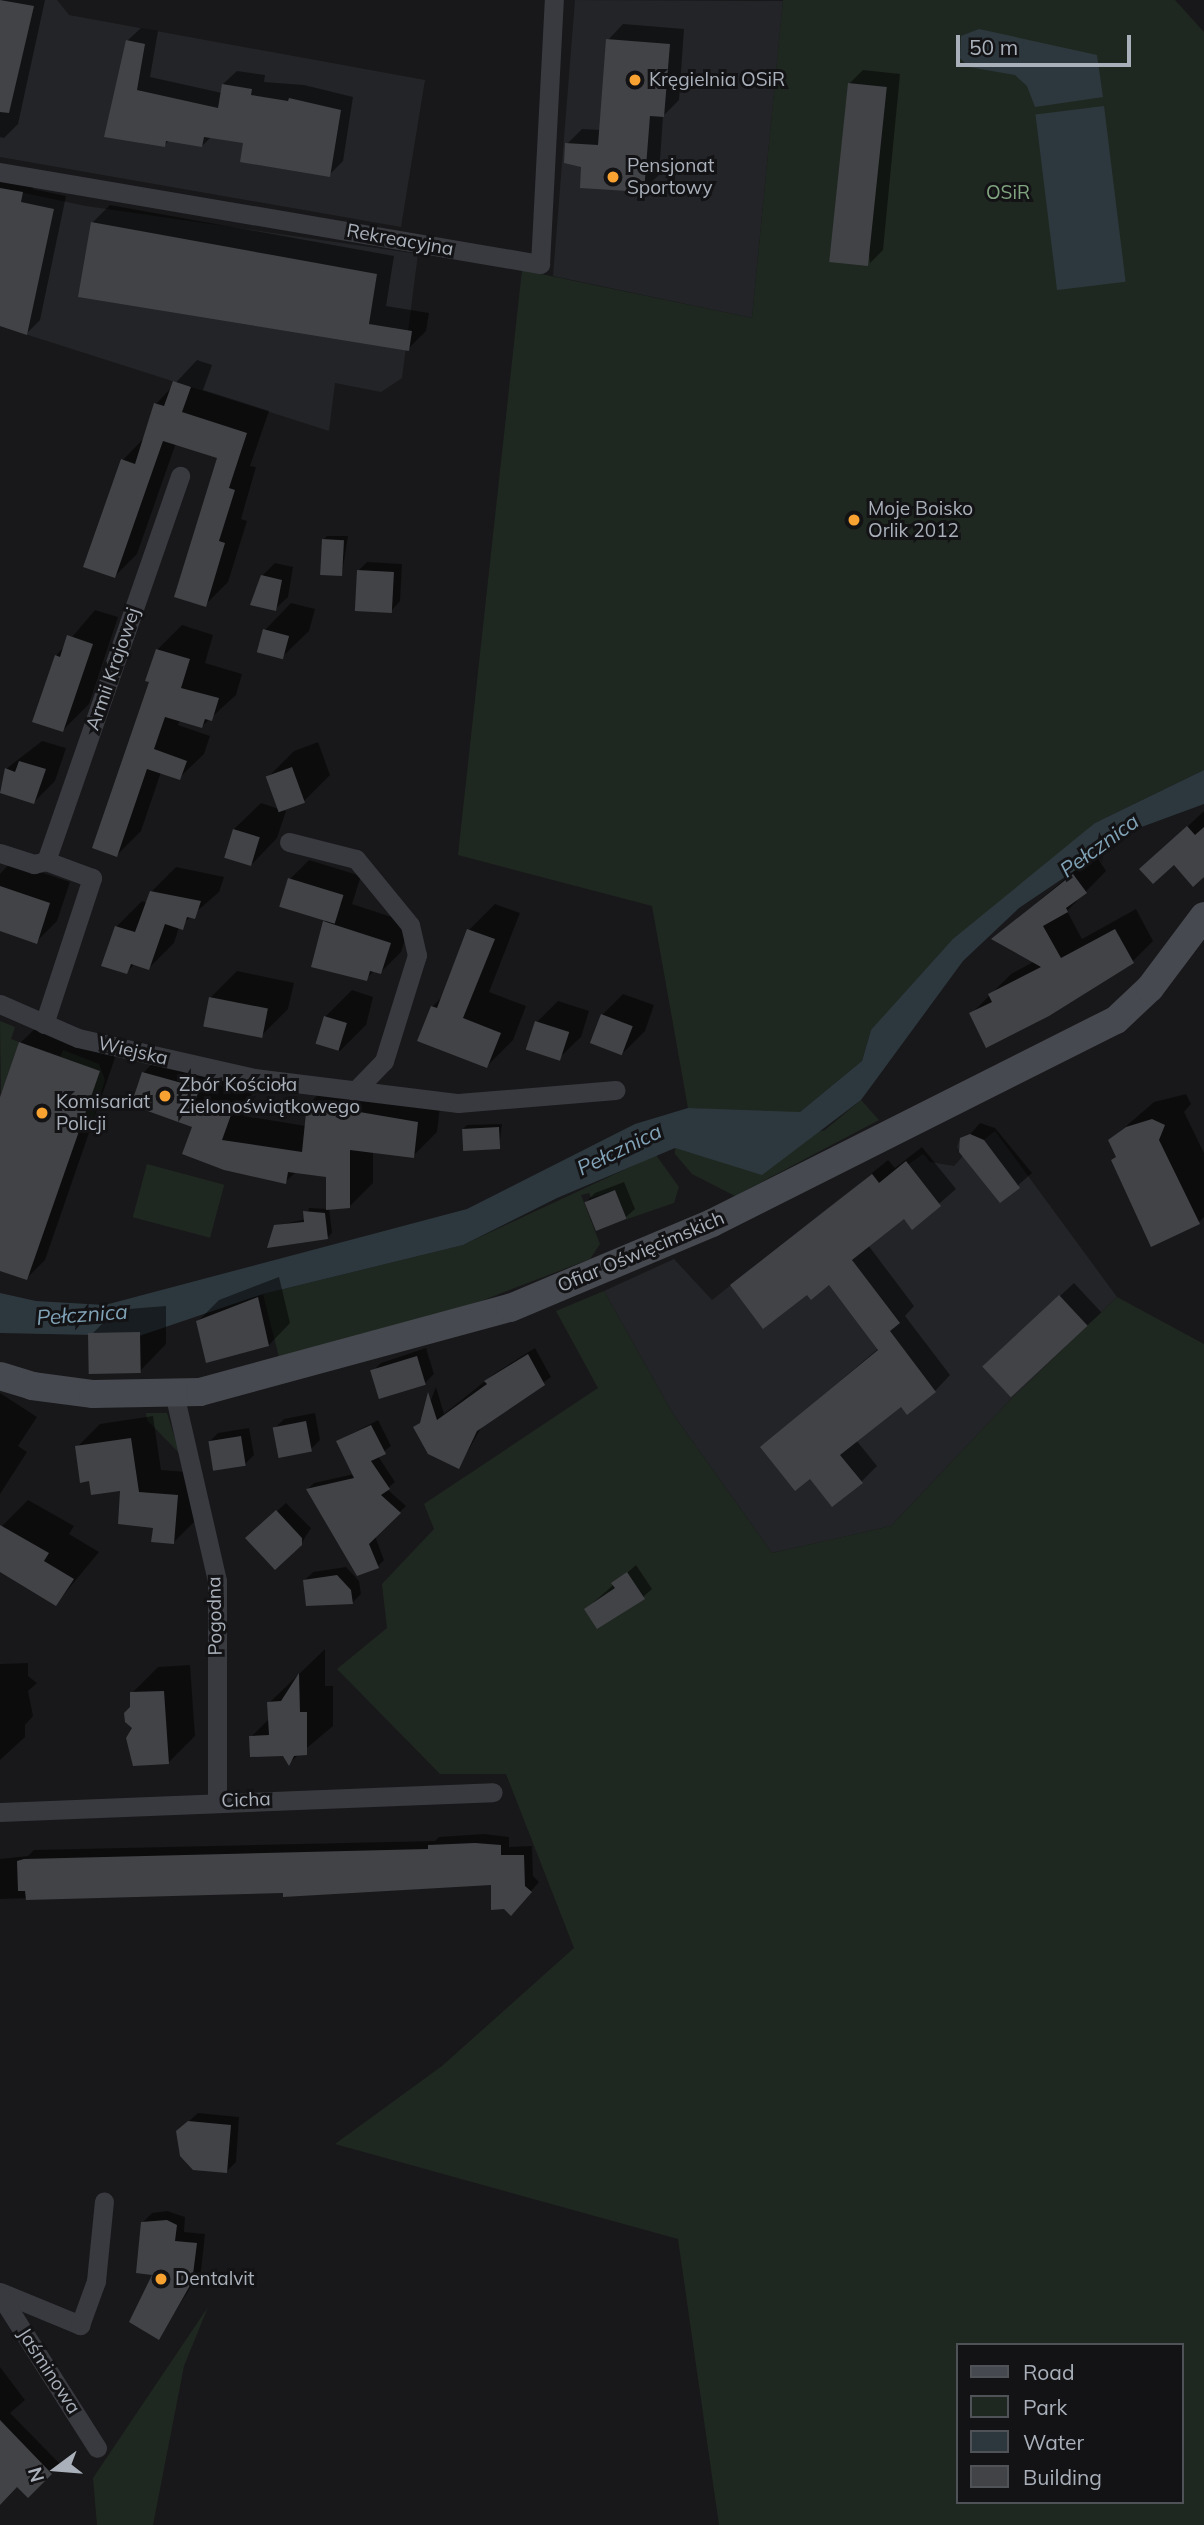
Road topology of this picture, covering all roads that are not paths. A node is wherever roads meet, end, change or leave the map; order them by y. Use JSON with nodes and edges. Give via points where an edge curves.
{"nodes":[{"id":1,"x":554,"y":0,"type":"edge"},
{"id":2,"x":0,"y":172,"type":"edge"},
{"id":3,"x":180,"y":476,"type":"dead end"},
{"id":4,"x":289,"y":842,"type":"dead end"},
{"id":5,"x":0,"y":853,"type":"edge"},
{"id":6,"x":46,"y":861,"type":"junction"},
{"id":7,"x":1204,"y":916,"type":"edge"},
{"id":8,"x":0,"y":1004,"type":"edge"},
{"id":9,"x":44,"y":1024,"type":"junction"},
{"id":10,"x":615,"y":1090,"type":"dead end"},
{"id":11,"x":355,"y":1091,"type":"junction"},
{"id":12,"x":0,"y":1376,"type":"edge"},
{"id":13,"x":174,"y":1393,"type":"junction"},
{"id":14,"x":493,"y":1792,"type":"dead end"},
{"id":15,"x":217,"y":1801,"type":"junction"},
{"id":16,"x":0,"y":1812,"type":"edge"},
{"id":17,"x":104,"y":2200,"type":"dead end"},
{"id":18,"x":0,"y":2293,"type":"edge"},
{"id":19,"x":97,"y":2448,"type":"dead end"}],
"edges":[{"from":1,"to":2,"type":"street","name":"Rekreacyjna","via":[[540,264]]},
{"from":3,"to":6,"type":"street","name":"Armii Krajowej"},
{"from":4,"to":11,"type":"street","via":[[356,859],[410,925],[418,955],[384,1061]]},
{"from":5,"to":6,"type":"street","via":[[34,864]]},
{"from":6,"to":9,"type":"street","via":[[92,877]]},
{"from":7,"to":13,"type":"street","name":"Ofiar Oświęcimskich","via":[[1150,988],[1116,1020],[712,1223],[510,1308],[281,1373]]},
{"from":8,"to":9,"type":"street","name":"Wiejska"},
{"from":9,"to":11,"type":"street","name":"Wiejska","via":[[78,1038],[254,1078]]},
{"from":10,"to":11,"type":"street","name":"Wiejska","via":[[458,1103]]},
{"from":12,"to":13,"type":"street","name":"Ofiar Oświęcimskich","via":[[32,1386],[93,1394]]},
{"from":13,"to":15,"type":"street","name":"Pogodna","via":[[217,1581]]},
{"from":14,"to":15,"type":"street","name":"Cicha"},
{"from":15,"to":16,"type":"street","name":"Cicha"},
{"from":17,"to":18,"type":"street","via":[[96,2281],[80,2325]]},
{"from":18,"to":19,"type":"street","name":"Jaśminowa"}]}
